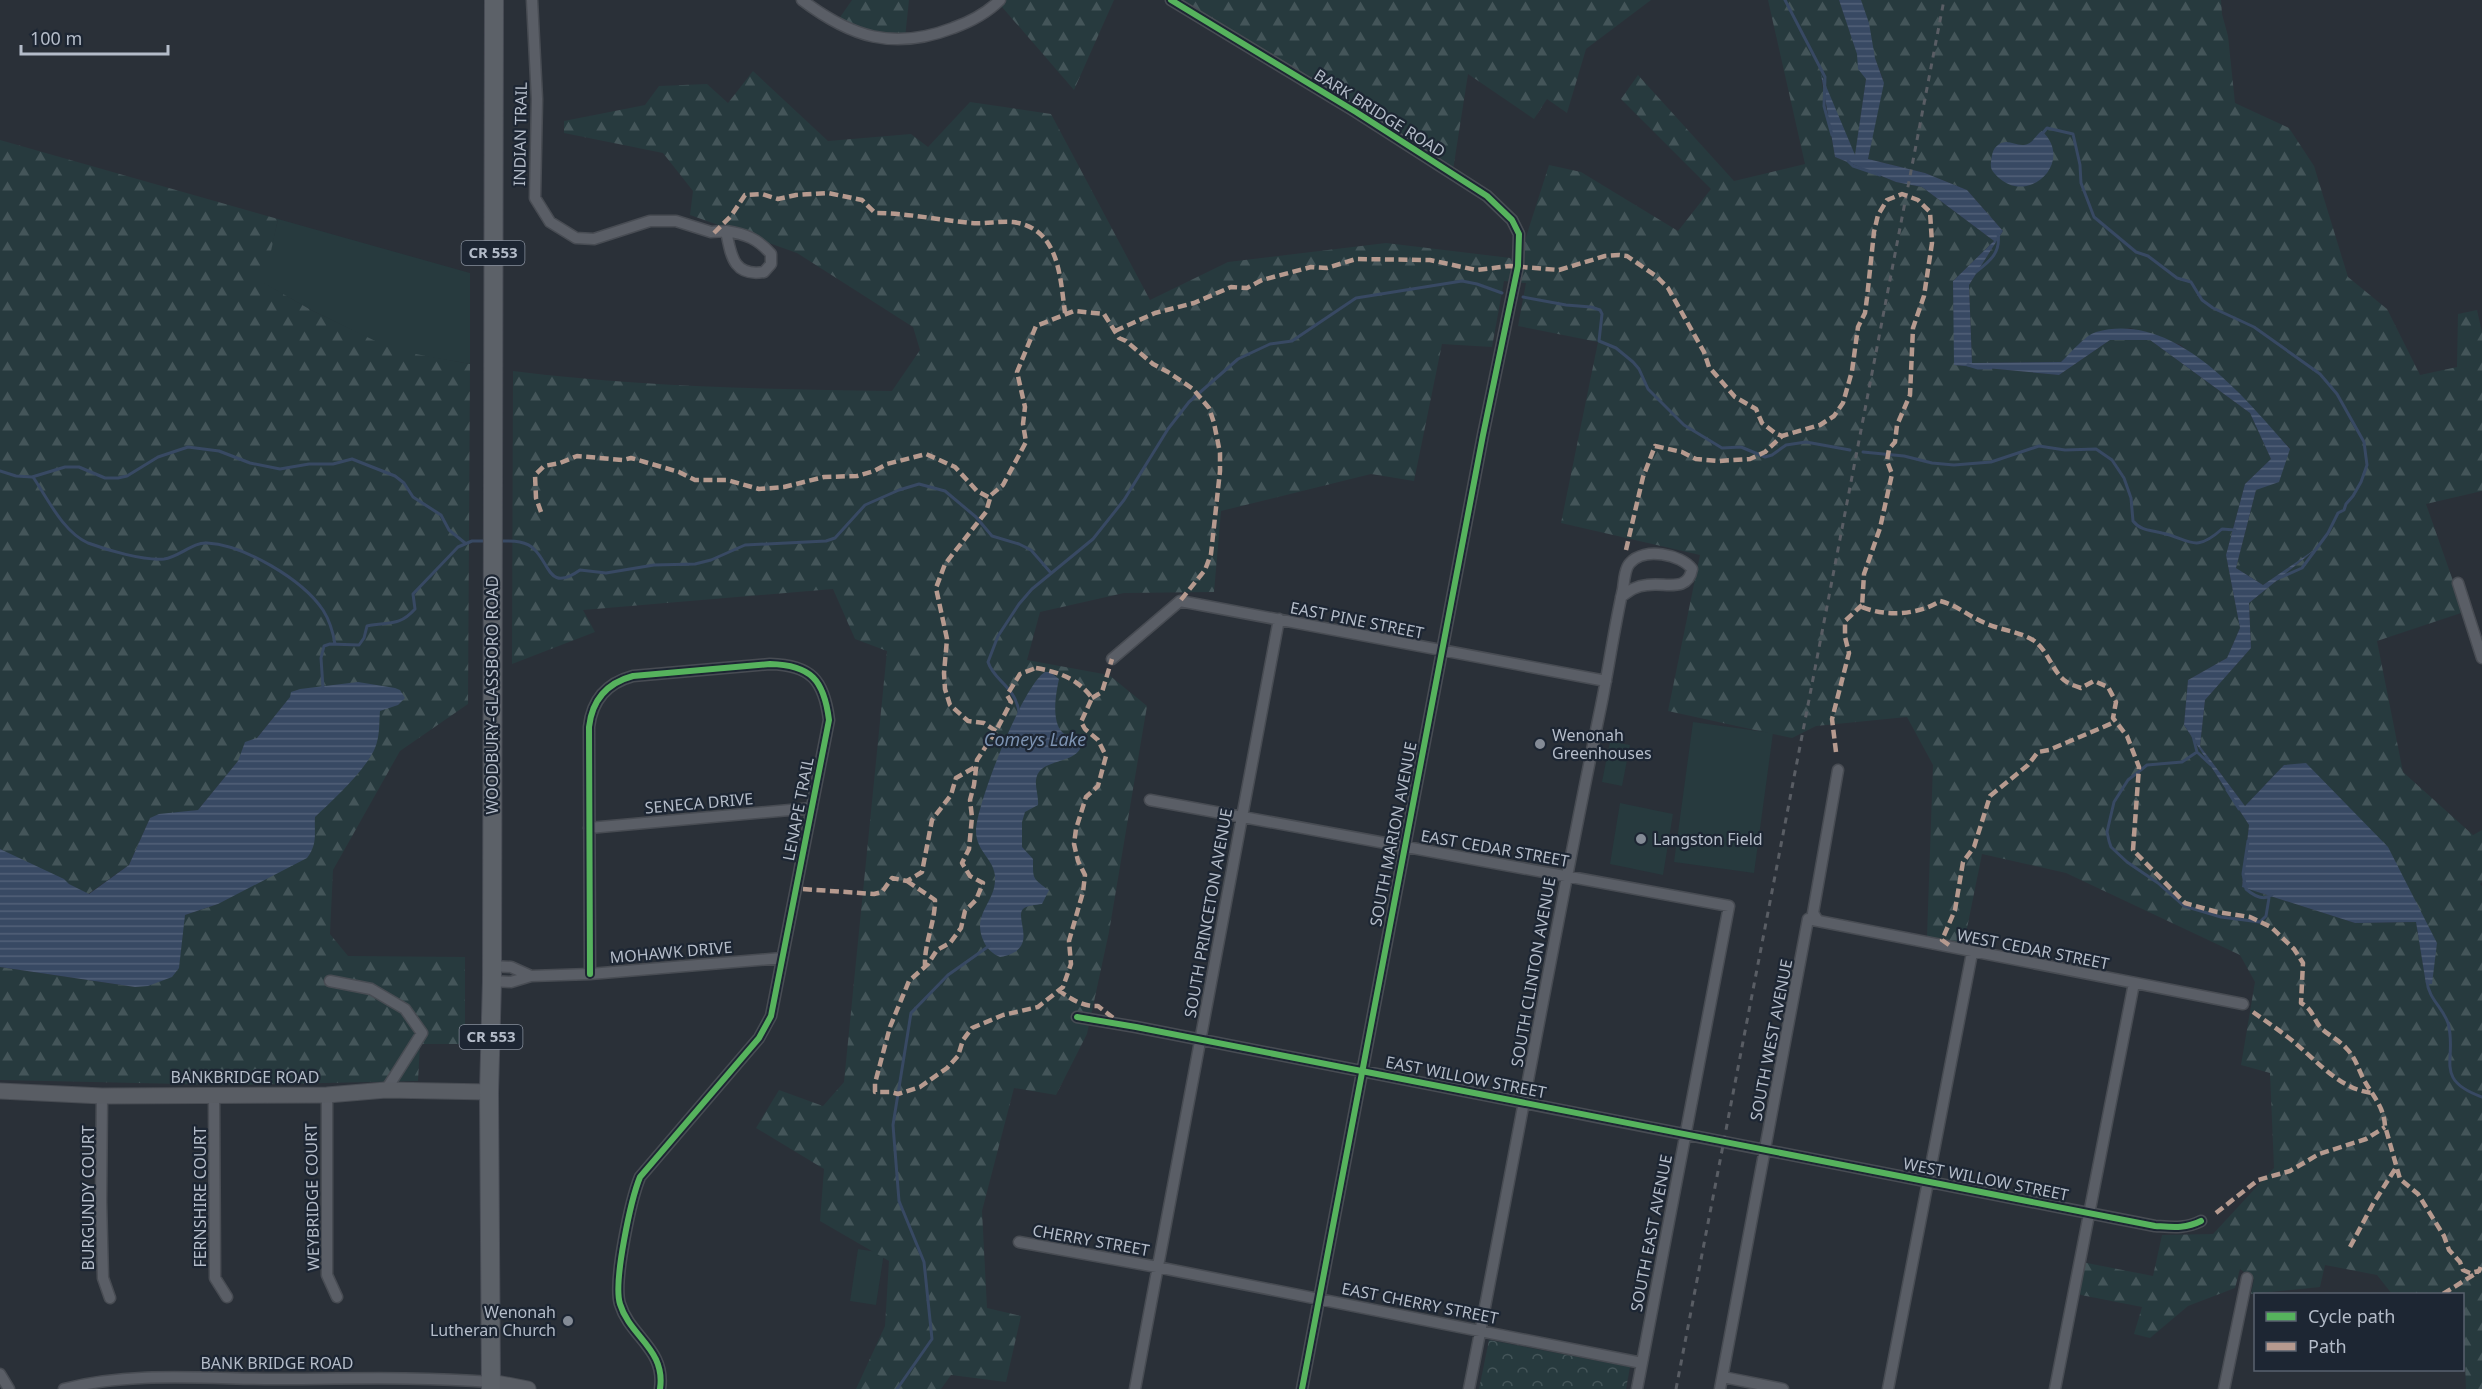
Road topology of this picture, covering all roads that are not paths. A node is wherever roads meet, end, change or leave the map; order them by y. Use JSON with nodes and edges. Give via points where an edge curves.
{"nodes":[{"id":1,"x":494,"y":0,"type":"edge"},
{"id":2,"x":532,"y":0,"type":"edge"},
{"id":3,"x":802,"y":0,"type":"edge"},
{"id":4,"x":1000,"y":0,"type":"edge"},
{"id":5,"x":1171,"y":0,"type":"edge"},
{"id":6,"x":726,"y":231,"type":"junction"},
{"id":7,"x":1515,"y":285,"type":"joint"},
{"id":8,"x":2457,"y":584,"type":"dead end"},
{"id":9,"x":1621,"y":597,"type":"junction"},
{"id":10,"x":1279,"y":619,"type":"junction"},
{"id":11,"x":1442,"y":650,"type":"junction"},
{"id":12,"x":2482,"y":658,"type":"edge"},
{"id":13,"x":1112,"y":659,"type":"dead end"},
{"id":14,"x":1606,"y":681,"type":"junction"},
{"id":15,"x":1838,"y":770,"type":"dead end"},
{"id":16,"x":1150,"y":800,"type":"dead end"},
{"id":17,"x":812,"y":808,"type":"junction"},
{"id":18,"x":1241,"y":816,"type":"junction"},
{"id":19,"x":589,"y":828,"type":"junction"},
{"id":20,"x":1405,"y":846,"type":"junction"},
{"id":21,"x":1566,"y":876,"type":"junction"},
{"id":22,"x":1729,"y":906,"type":"joint"},
{"id":23,"x":1818,"y":921,"type":"junction"},
{"id":24,"x":1972,"y":953,"type":"junction"},
{"id":25,"x":782,"y":958,"type":"junction"},
{"id":26,"x":492,"y":974,"type":"junction"},
{"id":27,"x":590,"y":974,"type":"junction"},
{"id":28,"x":330,"y":981,"type":"dead end"},
{"id":29,"x":2134,"y":983,"type":"junction"},
{"id":30,"x":2243,"y":1004,"type":"dead end"},
{"id":31,"x":1077,"y":1017,"type":"dead end"},
{"id":32,"x":1200,"y":1039,"type":"junction"},
{"id":33,"x":1362,"y":1070,"type":"junction"},
{"id":34,"x":386,"y":1090,"type":"junction"},
{"id":35,"x":0,"y":1091,"type":"edge"},
{"id":36,"x":489,"y":1092,"type":"junction"},
{"id":37,"x":213,"y":1094,"type":"junction"},
{"id":38,"x":327,"y":1095,"type":"junction"},
{"id":39,"x":102,"y":1096,"type":"junction"},
{"id":40,"x":1524,"y":1102,"type":"junction"},
{"id":41,"x":1686,"y":1133,"type":"junction"},
{"id":42,"x":1765,"y":1149,"type":"junction"},
{"id":43,"x":1927,"y":1180,"type":"junction"},
{"id":44,"x":2089,"y":1213,"type":"junction"},
{"id":45,"x":2201,"y":1221,"type":"dead end"},
{"id":46,"x":1019,"y":1242,"type":"dead end"},
{"id":47,"x":1157,"y":1267,"type":"junction"},
{"id":48,"x":2247,"y":1278,"type":"dead end"},
{"id":49,"x":226,"y":1297,"type":"dead end"},
{"id":50,"x":337,"y":1297,"type":"dead end"},
{"id":51,"x":111,"y":1298,"type":"dead end"},
{"id":52,"x":1319,"y":1299,"type":"junction"},
{"id":53,"x":1480,"y":1330,"type":"junction"},
{"id":54,"x":1642,"y":1363,"type":"junction"},
{"id":55,"x":0,"y":1374,"type":"edge"},
{"id":56,"x":1723,"y":1377,"type":"junction"},
{"id":57,"x":310,"y":1384,"type":"edge"},
{"id":58,"x":491,"y":1385,"type":"edge"},
{"id":59,"x":9,"y":1389,"type":"edge"},
{"id":60,"x":64,"y":1389,"type":"edge"},
{"id":61,"x":528,"y":1389,"type":"edge"},
{"id":62,"x":660,"y":1389,"type":"edge"},
{"id":63,"x":1135,"y":1389,"type":"edge"},
{"id":64,"x":1302,"y":1389,"type":"edge"},
{"id":65,"x":1469,"y":1389,"type":"edge"},
{"id":66,"x":1637,"y":1389,"type":"edge"},
{"id":67,"x":1720,"y":1389,"type":"edge"},
{"id":68,"x":1783,"y":1389,"type":"edge"},
{"id":69,"x":1888,"y":1389,"type":"edge"},
{"id":70,"x":2055,"y":1389,"type":"edge"},
{"id":71,"x":2224,"y":1389,"type":"edge"}],
"edges":[{"from":1,"to":26,"type":"main road","name":"WOODBURY-GLASSBORO ROAD","number":"CR 553"},
{"from":2,"to":6,"type":"street","name":"INDIAN TRAIL","via":[[537,99],[535,198],[550,222],[576,238],[594,239],[650,221],[676,221],[711,232]]},
{"from":3,"to":4,"type":"street","via":[[840,25],[902,41],[944,32]]},
{"from":5,"to":7,"type":"street","name":"BARK BRIDGE ROAD","via":[[1487,196],[1512,220],[1519,234]]},
{"from":6,"to":6,"type":"street","name":"INDIAN TRAIL","via":[[737,267],[752,274],[764,272],[771,264],[771,254],[760,242]]},
{"from":7,"to":11,"type":"street","name":"SOUTH MARION AVENUE"},
{"from":8,"to":12,"type":"street"},
{"from":9,"to":9,"type":"street","name":"SOUTH CLINTON AVENUE","via":[[1628,564],[1637,557],[1674,557],[1686,561],[1692,569],[1685,583],[1634,587]]},
{"from":9,"to":14,"type":"street","name":"SOUTH CLINTON AVENUE"},
{"from":10,"to":11,"type":"street","name":"EAST PINE STREET"},
{"from":10,"to":13,"type":"street","name":"EAST PINE STREET","via":[[1180,601]]},
{"from":10,"to":18,"type":"street","name":"SOUTH PRINCETON AVENUE"},
{"from":11,"to":14,"type":"street","name":"EAST PINE STREET"},
{"from":11,"to":20,"type":"street","name":"SOUTH MARION AVENUE"},
{"from":14,"to":21,"type":"street","name":"SOUTH CLINTON AVENUE"},
{"from":15,"to":23,"type":"street","via":[[1814,913]]},
{"from":16,"to":18,"type":"street","name":"EAST CEDAR STREET"},
{"from":17,"to":19,"type":"street","name":"SENECA DRIVE"},
{"from":17,"to":19,"type":"street","name":"LENAPE TRAIL","via":[[829,720],[826,697],[805,670],[790,664],[770,664],[633,676],[614,683],[594,705],[589,727]]},
{"from":17,"to":25,"type":"street","name":"LENAPE TRAIL"},
{"from":18,"to":20,"type":"street","name":"EAST CEDAR STREET"},
{"from":18,"to":32,"type":"street","name":"SOUTH PRINCETON AVENUE"},
{"from":19,"to":27,"type":"street","name":"LENAPE TRAIL"},
{"from":20,"to":21,"type":"street","name":"EAST CEDAR STREET"},
{"from":20,"to":33,"type":"street","name":"SOUTH MARION AVENUE"},
{"from":21,"to":22,"type":"street","name":"EAST CEDAR STREET"},
{"from":21,"to":40,"type":"street","name":"SOUTH CLINTON AVENUE"},
{"from":22,"to":41,"type":"street","name":"SOUTH EAST AVENUE"},
{"from":23,"to":24,"type":"street","name":"WEST CEDAR STREET"},
{"from":23,"to":42,"type":"street","name":"SOUTH WEST AVENUE","via":[[1808,919]]},
{"from":24,"to":29,"type":"street","name":"WEST CEDAR STREET"},
{"from":24,"to":43,"type":"street"},
{"from":25,"to":27,"type":"street","name":"MOHAWK DRIVE"},
{"from":25,"to":62,"type":"street","name":"LENAPE TRAIL","via":[[767,1026],[646,1168],[637,1185],[618,1293],[624,1313],[659,1363]]},
{"from":26,"to":27,"type":"street","name":"MOHAWK DRIVE","via":[[511,982],[531,976]]},
{"from":26,"to":36,"type":"main road","name":"WOODBURY-GLASSBORO ROAD","number":"CR 553"},
{"from":28,"to":34,"type":"street","via":[[371,989],[405,1009],[422,1033]]},
{"from":29,"to":30,"type":"street","name":"WEST CEDAR STREET"},
{"from":29,"to":44,"type":"street"},
{"from":31,"to":32,"type":"street","name":"EAST WILLOW STREET"},
{"from":32,"to":33,"type":"street","name":"EAST WILLOW STREET"},
{"from":32,"to":47,"type":"street","name":"SOUTH PRINCETON AVENUE"},
{"from":33,"to":40,"type":"street","name":"EAST WILLOW STREET"},
{"from":33,"to":52,"type":"street","name":"SOUTH MARION AVENUE"},
{"from":34,"to":36,"type":"street","name":"BANKBRIDGE ROAD"},
{"from":34,"to":38,"type":"street","name":"BANKBRIDGE ROAD"},
{"from":35,"to":39,"type":"street","name":"BANKBRIDGE ROAD"},
{"from":36,"to":58,"type":"main road","name":"WOODBURY-GLASSBORO ROAD","number":"CR 553"},
{"from":37,"to":38,"type":"street","name":"BANKBRIDGE ROAD"},
{"from":37,"to":39,"type":"street","name":"BANKBRIDGE ROAD"},
{"from":37,"to":49,"type":"street","name":"FERNSHIRE COURT","via":[[215,1278]]},
{"from":38,"to":50,"type":"street","name":"WEYBRIDGE COURT","via":[[327,1275]]},
{"from":39,"to":51,"type":"street","name":"BURGUNDY COURT","via":[[103,1278]]},
{"from":40,"to":41,"type":"street","name":"EAST WILLOW STREET"},
{"from":40,"to":53,"type":"street","name":"SOUTH CLINTON AVENUE"},
{"from":41,"to":42,"type":"street","name":"EAST WILLOW STREET"},
{"from":41,"to":54,"type":"street","name":"SOUTH EAST AVENUE"},
{"from":42,"to":43,"type":"street","name":"WEST WILLOW STREET"},
{"from":42,"to":56,"type":"street","name":"SOUTH WEST AVENUE"},
{"from":43,"to":44,"type":"street","name":"WEST WILLOW STREET"},
{"from":43,"to":69,"type":"street"},
{"from":44,"to":45,"type":"street","name":"WEST WILLOW STREET","via":[[2179,1228]]},
{"from":44,"to":70,"type":"street"},
{"from":46,"to":47,"type":"street","name":"CHERRY STREET"},
{"from":47,"to":52,"type":"street","name":"EAST CHERRY STREET"},
{"from":47,"to":63,"type":"street","name":"SOUTH PRINCETON AVENUE"},
{"from":48,"to":71,"type":"street"},
{"from":52,"to":53,"type":"street","name":"EAST CHERRY STREET"},
{"from":52,"to":64,"type":"street","name":"SOUTH MARION AVENUE"},
{"from":53,"to":54,"type":"street","name":"EAST CHERRY STREET"},
{"from":53,"to":65,"type":"street","name":"SOUTH CLINTON AVENUE"},
{"from":54,"to":66,"type":"street","name":"SOUTH EAST AVENUE"},
{"from":55,"to":59,"type":"street"},
{"from":56,"to":67,"type":"street","name":"SOUTH WEST AVENUE"},
{"from":56,"to":68,"type":"street"},
{"from":57,"to":58,"type":"street","name":"BANK BRIDGE ROAD","via":[[421,1378]]},
{"from":57,"to":60,"type":"street","name":"BANK BRIDGE ROAD","via":[[110,1380]]},
{"from":58,"to":61,"type":"street"}]}
